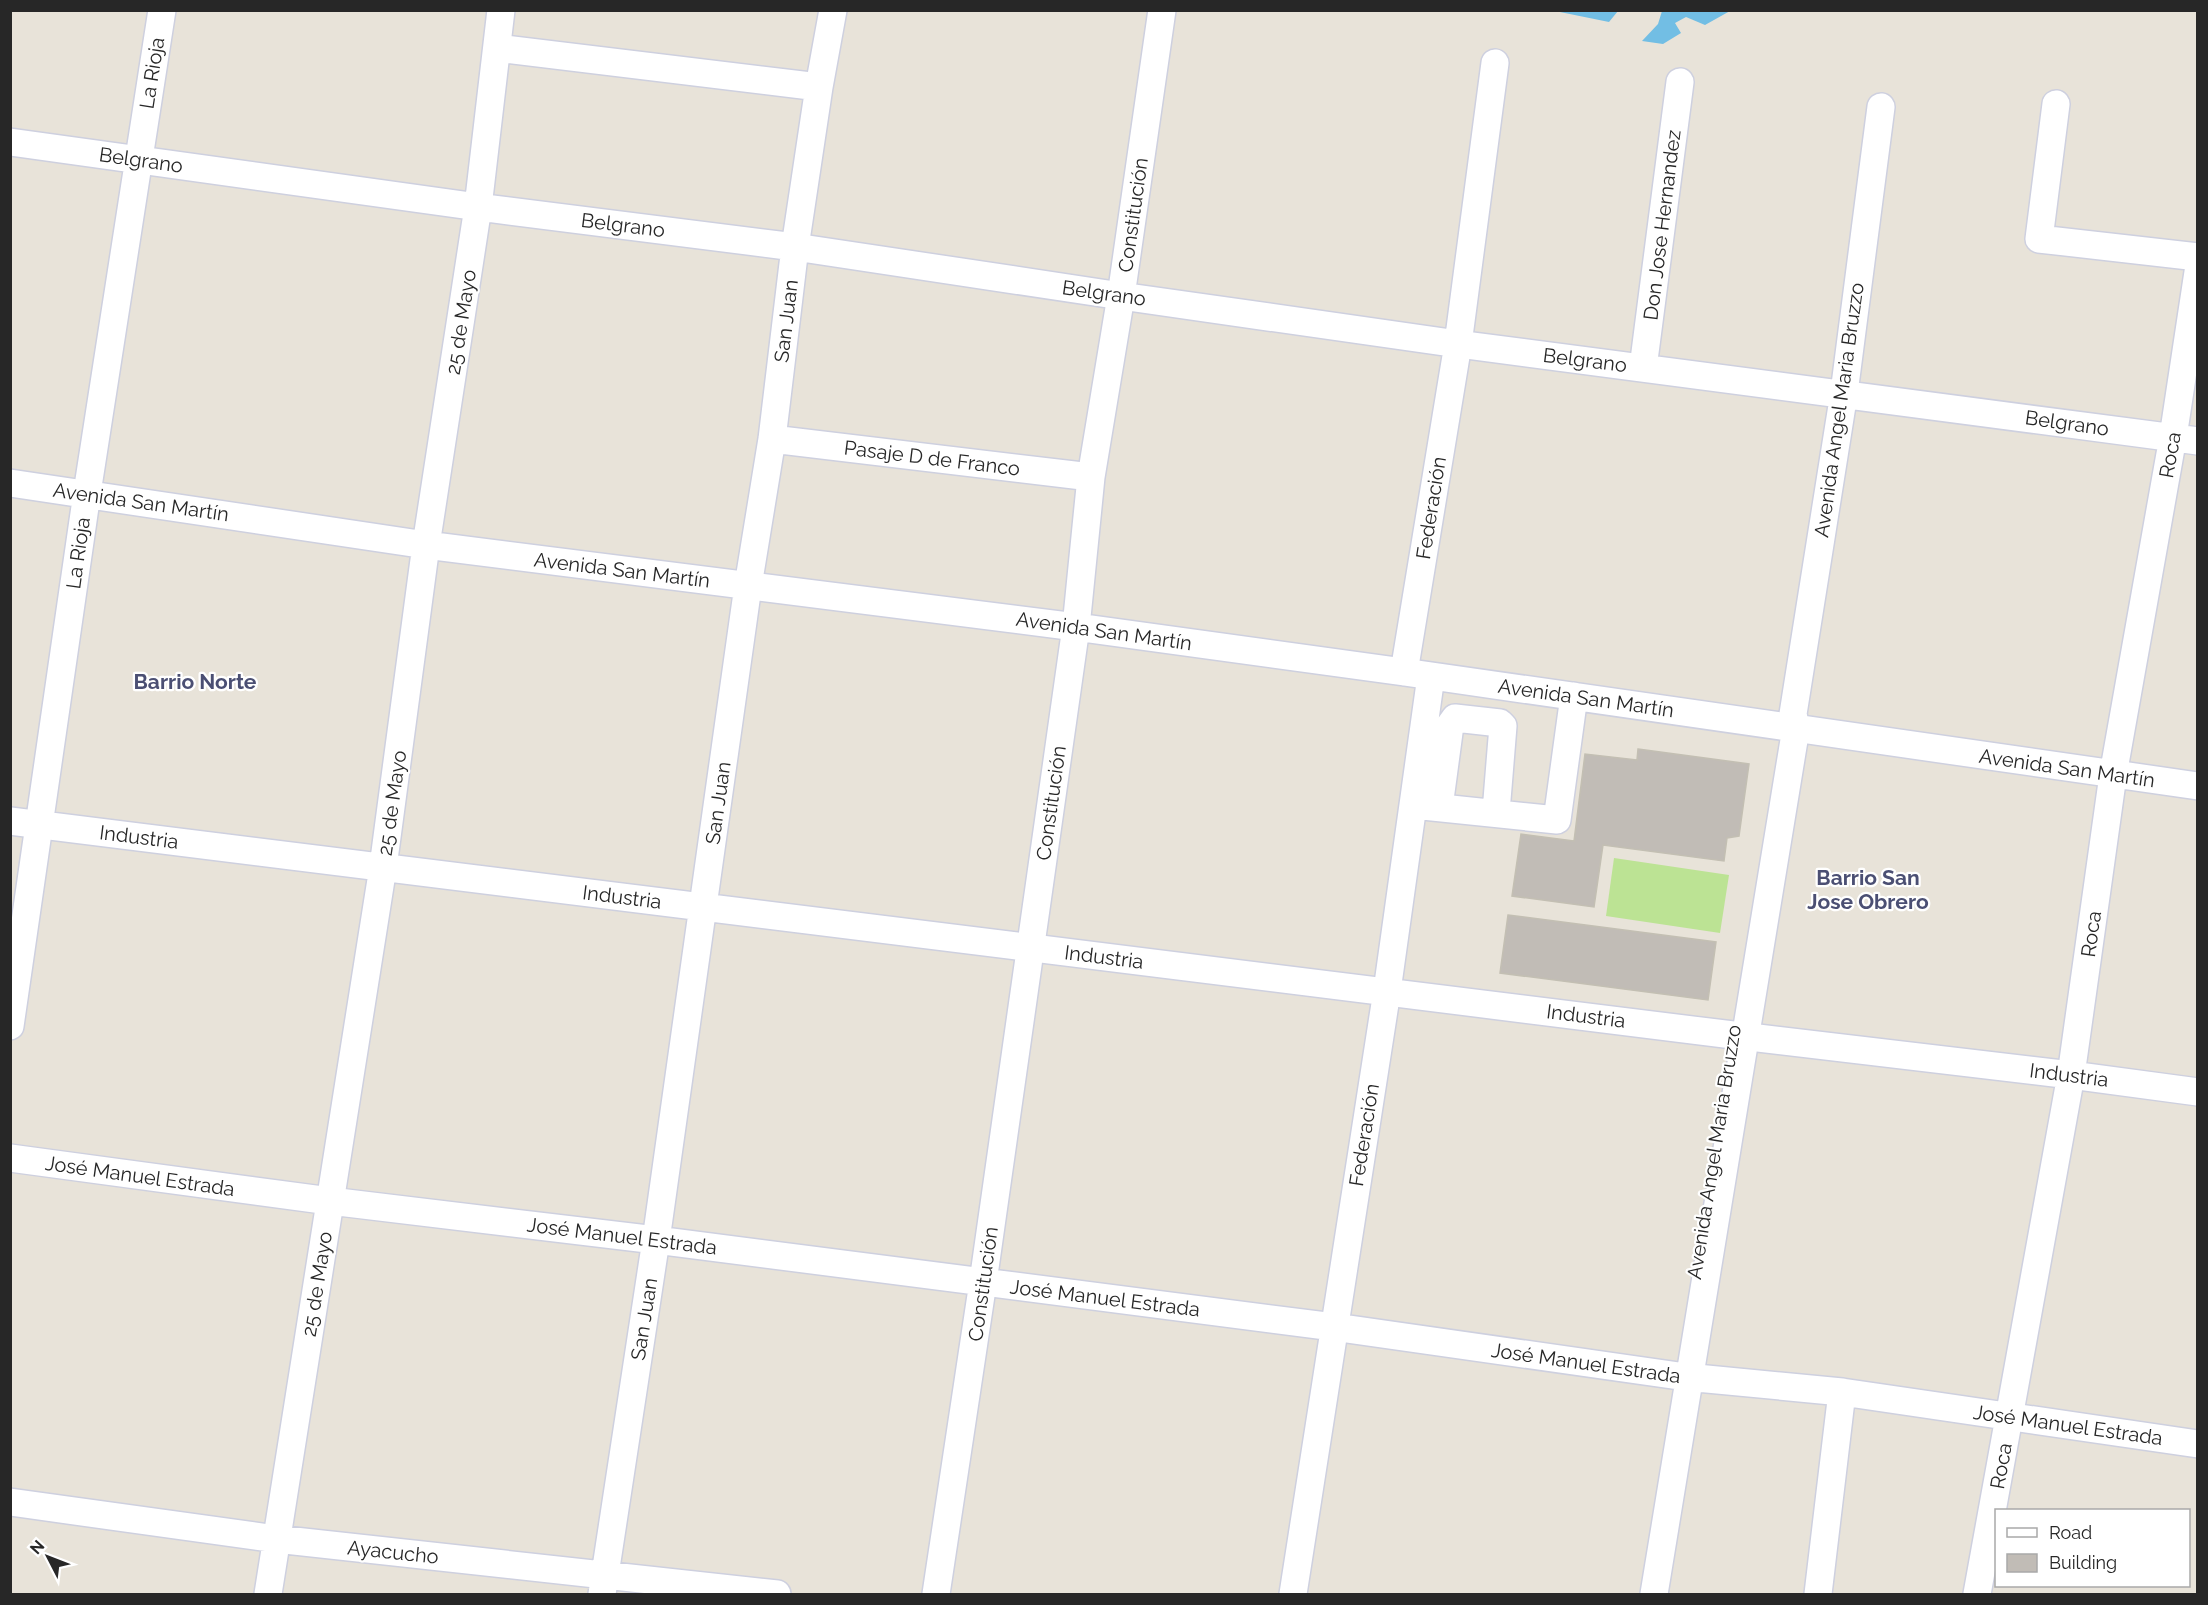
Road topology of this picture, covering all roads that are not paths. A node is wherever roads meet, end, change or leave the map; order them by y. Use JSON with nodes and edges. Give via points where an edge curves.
{"nodes":[{"id":1,"x":162,"y":10,"type":"edge"},
{"id":2,"x":501,"y":10,"type":"edge"},
{"id":3,"x":833,"y":10,"type":"edge"},
{"id":4,"x":1162,"y":10,"type":"edge"},
{"id":5,"x":497,"y":48,"type":"junction"},
{"id":6,"x":1495,"y":63,"type":"dead end"},
{"id":7,"x":1680,"y":82,"type":"dead end"},
{"id":8,"x":819,"y":87,"type":"junction"},
{"id":9,"x":2056,"y":104,"type":"dead end"},
{"id":10,"x":1881,"y":106,"type":"dead end"},
{"id":11,"x":10,"y":142,"type":"edge"},
{"id":12,"x":138,"y":160,"type":"junction"},
{"id":13,"x":478,"y":207,"type":"junction"},
{"id":14,"x":795,"y":247,"type":"junction"},
{"id":15,"x":2198,"y":258,"type":"edge"},
{"id":16,"x":2198,"y":272,"type":"edge"},
{"id":17,"x":1121,"y":296,"type":"junction"},
{"id":18,"x":1458,"y":344,"type":"junction"},
{"id":19,"x":1643,"y":368,"type":"junction"},
{"id":20,"x":1844,"y":393,"type":"junction"},
{"id":21,"x":772,"y":439,"type":"junction"},
{"id":22,"x":2185,"y":439,"type":"edge"},
{"id":23,"x":1091,"y":477,"type":"junction"},
{"id":24,"x":10,"y":483,"type":"edge"},
{"id":25,"x":87,"y":493,"type":"junction"},
{"id":26,"x":426,"y":545,"type":"junction"},
{"id":27,"x":748,"y":586,"type":"junction"},
{"id":28,"x":1076,"y":627,"type":"junction"},
{"id":29,"x":1404,"y":672,"type":"junction"},
{"id":30,"x":1431,"y":676,"type":"junction"},
{"id":31,"x":1574,"y":696,"type":"junction"},
{"id":32,"x":1791,"y":723,"type":"junction"},
{"id":33,"x":2113,"y":775,"type":"junction"},
{"id":34,"x":2198,"y":786,"type":"edge"},
{"id":35,"x":1413,"y":805,"type":"junction"},
{"id":36,"x":1439,"y":807,"type":"junction"},
{"id":37,"x":1496,"y":812,"type":"junction"},
{"id":38,"x":10,"y":821,"type":"edge"},
{"id":39,"x":40,"y":825,"type":"junction"},
{"id":40,"x":383,"y":867,"type":"junction"},
{"id":41,"x":703,"y":907,"type":"junction"},
{"id":42,"x":1031,"y":948,"type":"junction"},
{"id":43,"x":1387,"y":991,"type":"junction"},
{"id":44,"x":10,"y":1026,"type":"edge"},
{"id":45,"x":1739,"y":1035,"type":"junction"},
{"id":46,"x":2071,"y":1075,"type":"junction"},
{"id":47,"x":2198,"y":1092,"type":"edge"},
{"id":48,"x":10,"y":1158,"type":"edge"},
{"id":49,"x":330,"y":1201,"type":"junction"},
{"id":50,"x":656,"y":1240,"type":"junction"},
{"id":51,"x":983,"y":1282,"type":"junction"},
{"id":52,"x":1334,"y":1327,"type":"junction"},
{"id":53,"x":1683,"y":1377,"type":"junction"},
{"id":54,"x":1842,"y":1392,"type":"junction"},
{"id":55,"x":2010,"y":1417,"type":"junction"},
{"id":56,"x":2198,"y":1444,"type":"edge"},
{"id":57,"x":10,"y":1502,"type":"edge"},
{"id":58,"x":276,"y":1539,"type":"junction"},
{"id":59,"x":603,"y":1584,"type":"edge"},
{"id":60,"x":268,"y":1594,"type":"edge"},
{"id":61,"x":777,"y":1594,"type":"edge"},
{"id":62,"x":936,"y":1594,"type":"edge"},
{"id":63,"x":1293,"y":1594,"type":"edge"},
{"id":64,"x":1641,"y":1594,"type":"edge"},
{"id":65,"x":1654,"y":1594,"type":"edge"},
{"id":66,"x":1818,"y":1594,"type":"edge"},
{"id":67,"x":1977,"y":1594,"type":"edge"}],
"edges":[{"from":1,"to":12,"type":"street","name":"La Rioja"},
{"from":2,"to":5,"type":"street","name":"25 de Mayo"},
{"from":3,"to":8,"type":"street","name":"San Juan"},
{"from":4,"to":17,"type":"street","name":"Constitución"},
{"from":5,"to":8,"type":"street"},
{"from":5,"to":13,"type":"street","name":"25 de Mayo"},
{"from":6,"to":18,"type":"street","name":"Federación"},
{"from":7,"to":19,"type":"street","name":"Don Jose Hernandez"},
{"from":8,"to":14,"type":"street","name":"San Juan"},
{"from":9,"to":15,"type":"street","via":[[2038,239]]},
{"from":10,"to":20,"type":"street","name":"Avenida Angel Maria Bruzzo"},
{"from":11,"to":12,"type":"street","name":"Belgrano"},
{"from":12,"to":13,"type":"street","name":"Belgrano"},
{"from":12,"to":25,"type":"street","name":"La Rioja"},
{"from":13,"to":14,"type":"street","name":"Belgrano"},
{"from":13,"to":26,"type":"street","name":"25 de Mayo"},
{"from":14,"to":17,"type":"street","name":"Belgrano"},
{"from":14,"to":21,"type":"street","name":"San Juan"},
{"from":16,"to":22,"type":"street","name":"Roca"},
{"from":17,"to":18,"type":"street","name":"Belgrano"},
{"from":17,"to":23,"type":"street","name":"Constitución"},
{"from":18,"to":19,"type":"street","name":"Belgrano"},
{"from":18,"to":29,"type":"street","name":"Federación"},
{"from":19,"to":20,"type":"street","name":"Belgrano"},
{"from":20,"to":22,"type":"street","name":"Belgrano"},
{"from":20,"to":32,"type":"street","name":"Avenida Angel Maria Bruzzo"},
{"from":21,"to":23,"type":"street","name":"Pasaje D de Franco"},
{"from":21,"to":27,"type":"street","name":"San Juan"},
{"from":22,"to":33,"type":"street","name":"Roca"},
{"from":23,"to":28,"type":"street","name":"Constitución"},
{"from":24,"to":25,"type":"street","name":"Avenida San Martín"},
{"from":25,"to":26,"type":"street","name":"Avenida San Martín"},
{"from":25,"to":39,"type":"street","name":"La Rioja"},
{"from":26,"to":27,"type":"street","name":"Avenida San Martín"},
{"from":26,"to":40,"type":"street","name":"25 de Mayo"},
{"from":27,"to":28,"type":"street","name":"Avenida San Martín"},
{"from":27,"to":41,"type":"street","name":"San Juan"},
{"from":28,"to":29,"type":"street","name":"Avenida San Martín"},
{"from":28,"to":42,"type":"street","name":"Constitución"},
{"from":29,"to":30,"type":"street","name":"Avenida San Martín"},
{"from":30,"to":31,"type":"street","name":"Avenida San Martín"},
{"from":30,"to":35,"type":"street","name":"Federación"},
{"from":31,"to":32,"type":"street","name":"Avenida San Martín"},
{"from":31,"to":37,"type":"street","via":[[1557,820]]},
{"from":32,"to":33,"type":"street","name":"Avenida San Martín"},
{"from":32,"to":45,"type":"street","name":"Avenida Angel Maria Bruzzo"},
{"from":33,"to":34,"type":"street","name":"Avenida San Martín"},
{"from":33,"to":46,"type":"street","name":"Roca"},
{"from":35,"to":36,"type":"street"},
{"from":35,"to":43,"type":"street","name":"Federación"},
{"from":36,"to":37,"type":"street"},
{"from":36,"to":37,"type":"street","via":[[1450,724],[1455,718],[1503,726]]},
{"from":38,"to":39,"type":"street","name":"Industria"},
{"from":39,"to":40,"type":"street","name":"Industria"},
{"from":39,"to":44,"type":"street","name":"La Rioja"},
{"from":40,"to":41,"type":"street","name":"Industria"},
{"from":40,"to":49,"type":"street","name":"25 de Mayo"},
{"from":41,"to":42,"type":"street","name":"Industria"},
{"from":41,"to":50,"type":"street","name":"San Juan"},
{"from":42,"to":43,"type":"street","name":"Industria"},
{"from":42,"to":51,"type":"street","name":"Constitución"},
{"from":43,"to":45,"type":"street","name":"Industria"},
{"from":43,"to":52,"type":"street","name":"Federación"},
{"from":45,"to":46,"type":"street","name":"Industria"},
{"from":45,"to":53,"type":"street","name":"Avenida Angel Maria Bruzzo"},
{"from":46,"to":47,"type":"street","name":"Industria"},
{"from":46,"to":55,"type":"street","name":"Roca"},
{"from":48,"to":49,"type":"street","name":"José Manuel Estrada"},
{"from":49,"to":50,"type":"street","name":"José Manuel Estrada"},
{"from":49,"to":58,"type":"street","name":"25 de Mayo"},
{"from":50,"to":51,"type":"street","name":"José Manuel Estrada"},
{"from":50,"to":59,"type":"street","name":"San Juan"},
{"from":51,"to":52,"type":"street","name":"José Manuel Estrada"},
{"from":51,"to":62,"type":"street","name":"Constitución"},
{"from":52,"to":53,"type":"street","name":"José Manuel Estrada"},
{"from":52,"to":63,"type":"street","name":"Federación"},
{"from":53,"to":54,"type":"street","name":"José Manuel Estrada"},
{"from":53,"to":64,"type":"street","name":"Avenida Angel Maria Bruzzo"},
{"from":53,"to":65,"type":"street","name":"Avenida Angel Maria Bruzzo"},
{"from":54,"to":55,"type":"street","name":"José Manuel Estrada"},
{"from":54,"to":66,"type":"street"},
{"from":55,"to":56,"type":"street","name":"José Manuel Estrada"},
{"from":55,"to":67,"type":"street","name":"Roca"},
{"from":57,"to":58,"type":"street","name":"Ayacucho"},
{"from":58,"to":59,"type":"street","name":"Ayacucho"},
{"from":58,"to":60,"type":"street","name":"25 de Mayo"},
{"from":59,"to":61,"type":"street","name":"Ayacucho"}]}
